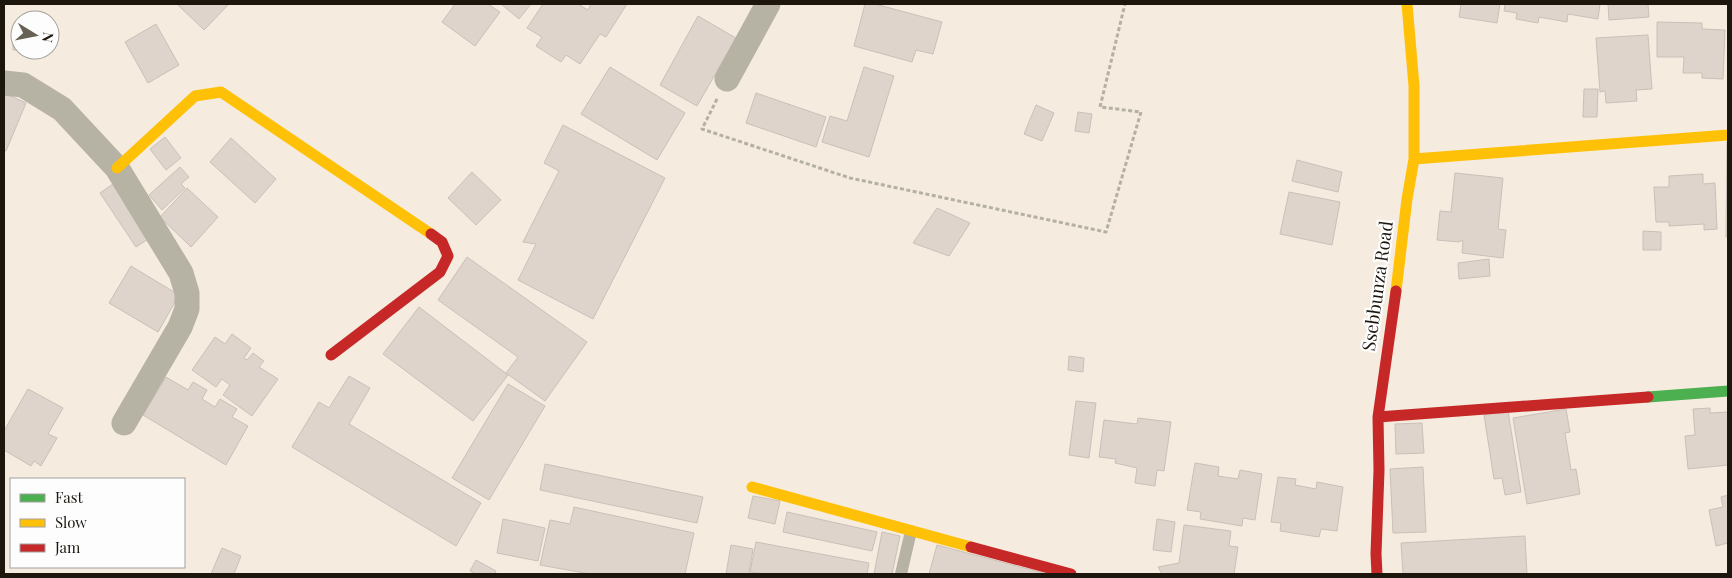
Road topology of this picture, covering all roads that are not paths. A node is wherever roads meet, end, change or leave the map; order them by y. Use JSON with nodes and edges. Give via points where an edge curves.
{"nodes":[{"id":1,"x":768,"y":4,"type":"edge"},
{"id":2,"x":1407,"y":4,"type":"edge"},
{"id":3,"x":727,"y":79,"type":"road end"},
{"id":4,"x":4,"y":83,"type":"edge"},
{"id":5,"x":1728,"y":135,"type":"edge"},
{"id":6,"x":1414,"y":159,"type":"junction"},
{"id":7,"x":117,"y":168,"type":"junction"},
{"id":8,"x":331,"y":355,"type":"dead end"},
{"id":9,"x":1728,"y":391,"type":"edge"},
{"id":10,"x":1378,"y":417,"type":"junction"},
{"id":11,"x":124,"y":423,"type":"dead end"},
{"id":12,"x":752,"y":487,"type":"dead end"},
{"id":13,"x":911,"y":531,"type":"junction"},
{"id":14,"x":900,"y":574,"type":"edge"},
{"id":15,"x":1071,"y":574,"type":"edge"},
{"id":16,"x":1377,"y":574,"type":"edge"}],
"edges":[{"from":1,"to":3,"type":"street"},
{"from":2,"to":6,"type":"street","name":"Ssebbunza Road","via":[[1414,86]]},
{"from":4,"to":7,"type":"street","via":[[23,85],[62,109]]},
{"from":5,"to":6,"type":"street"},
{"from":6,"to":10,"type":"street","name":"Ssebbunza Road"},
{"from":7,"to":8,"type":"street","via":[[195,96],[221,92],[442,242],[448,256],[440,272]]},
{"from":7,"to":11,"type":"street","via":[[181,273],[187,293],[187,309],[180,327]]},
{"from":9,"to":10,"type":"street"},
{"from":10,"to":16,"type":"street","name":"Ssebbunza Road"},
{"from":12,"to":13,"type":"street"},
{"from":13,"to":14,"type":"lane"},
{"from":13,"to":15,"type":"street"}]}
